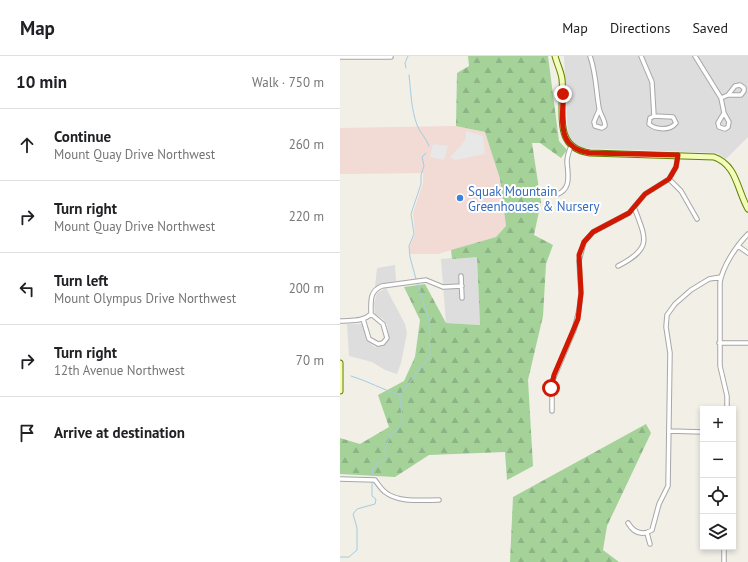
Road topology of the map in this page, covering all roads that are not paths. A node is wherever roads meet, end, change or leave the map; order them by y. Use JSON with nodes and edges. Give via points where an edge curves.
{"nodes":[{"id":1,"x":555,"y":56,"type":"edge"},
{"id":2,"x":590,"y":56,"type":"edge"},
{"id":3,"x":642,"y":56,"type":"edge"},
{"id":4,"x":695,"y":56,"type":"edge"},
{"id":5,"x":340,"y":57,"type":"edge"},
{"id":6,"x":391,"y":57,"type":"edge"},
{"id":7,"x":728,"y":95,"type":"dead end"},
{"id":8,"x":721,"y":98,"type":"junction"},
{"id":9,"x":599,"y":110,"type":"junction"},
{"id":10,"x":724,"y":113,"type":"dead end"},
{"id":11,"x":654,"y":116,"type":"junction"},
{"id":12,"x":571,"y":146,"type":"junction"},
{"id":13,"x":678,"y":155,"type":"junction"},
{"id":14,"x":669,"y":179,"type":"junction"},
{"id":15,"x":555,"y":195,"type":"dead end"},
{"id":16,"x":634,"y":207,"type":"junction"},
{"id":17,"x":748,"y":209,"type":"edge"},
{"id":18,"x":697,"y":219,"type":"dead end"},
{"id":19,"x":748,"y":234,"type":"edge"},
{"id":20,"x":738,"y":246,"type":"junction"},
{"id":21,"x":748,"y":253,"type":"edge"},
{"id":22,"x":618,"y":266,"type":"dead end"},
{"id":23,"x":461,"y":276,"type":"dead end"},
{"id":24,"x":721,"y":276,"type":"junction"},
{"id":25,"x":462,"y":286,"type":"junction"},
{"id":26,"x":462,"y":298,"type":"dead end"},
{"id":27,"x":371,"y":314,"type":"junction"},
{"id":28,"x":364,"y":319,"type":"junction"},
{"id":29,"x":340,"y":321,"type":"edge"},
{"id":30,"x":720,"y":343,"type":"junction"},
{"id":31,"x":748,"y":343,"type":"edge"},
{"id":32,"x":340,"y":363,"type":"edge"},
{"id":33,"x":340,"y":391,"type":"edge"},
{"id":34,"x":727,"y":406,"type":"edge"},
{"id":35,"x":552,"y":411,"type":"dead end"},
{"id":36,"x":669,"y":431,"type":"junction"},
{"id":37,"x":700,"y":432,"type":"edge"},
{"id":38,"x":340,"y":479,"type":"edge"},
{"id":39,"x":439,"y":500,"type":"dead end"},
{"id":40,"x":628,"y":523,"type":"dead end"},
{"id":41,"x":647,"y":533,"type":"junction"},
{"id":42,"x":650,"y":544,"type":"dead end"},
{"id":43,"x":724,"y":550,"type":"edge"},
{"id":44,"x":724,"y":562,"type":"edge"}],
"edges":[{"from":1,"to":12,"type":"street","via":[[562,80],[564,133]]},
{"from":2,"to":9,"type":"street"},
{"from":3,"to":11,"type":"street","via":[[652,82]]},
{"from":4,"to":8,"type":"street"},
{"from":5,"to":6,"type":"street"},
{"from":7,"to":8,"type":"street"},
{"from":8,"to":10,"type":"street"},
{"from":9,"to":9,"type":"street","via":[[594,122],[595,126],[602,128],[605,121]]},
{"from":11,"to":11,"type":"street","via":[[649,120],[653,127],[668,129],[676,123],[673,117]]},
{"from":12,"to":13,"type":"street","via":[[590,153]]},
{"from":12,"to":15,"type":"street","via":[[567,161],[570,173],[568,180],[559,194]]},
{"from":13,"to":14,"type":"street","via":[[676,167]]},
{"from":13,"to":17,"type":"street","via":[[708,156],[723,161],[733,173]]},
{"from":14,"to":16,"type":"street","via":[[651,189]]},
{"from":14,"to":18,"type":"street","via":[[680,191]]},
{"from":16,"to":22,"type":"street","via":[[644,233],[644,245],[638,254]]},
{"from":16,"to":35,"type":"street","via":[[624,216],[593,232],[582,246],[579,261],[580,310],[552,382]]},
{"from":19,"to":20,"type":"street"},
{"from":20,"to":21,"type":"street"},
{"from":20,"to":24,"type":"street"},
{"from":23,"to":25,"type":"street"},
{"from":24,"to":30,"type":"street"},
{"from":24,"to":36,"type":"street","via":[[691,290],[675,304],[668,315],[666,327],[670,353]]},
{"from":25,"to":26,"type":"street"},
{"from":25,"to":27,"type":"street","via":[[443,287],[420,280],[382,286],[376,289],[371,298]]},
{"from":27,"to":28,"type":"street"},
{"from":27,"to":28,"type":"street","via":[[383,324],[387,338],[383,343],[378,344],[370,340]]},
{"from":28,"to":29,"type":"street"},
{"from":30,"to":31,"type":"street"},
{"from":30,"to":34,"type":"street","via":[[720,366]]},
{"from":32,"to":33,"type":"street"},
{"from":36,"to":37,"type":"street"},
{"from":36,"to":41,"type":"street","via":[[668,486],[659,504],[654,528]]},
{"from":38,"to":39,"type":"street","via":[[373,480],[391,496]]},
{"from":40,"to":41,"type":"street","via":[[635,532]]},
{"from":41,"to":42,"type":"street"},
{"from":43,"to":44,"type":"street"}]}
